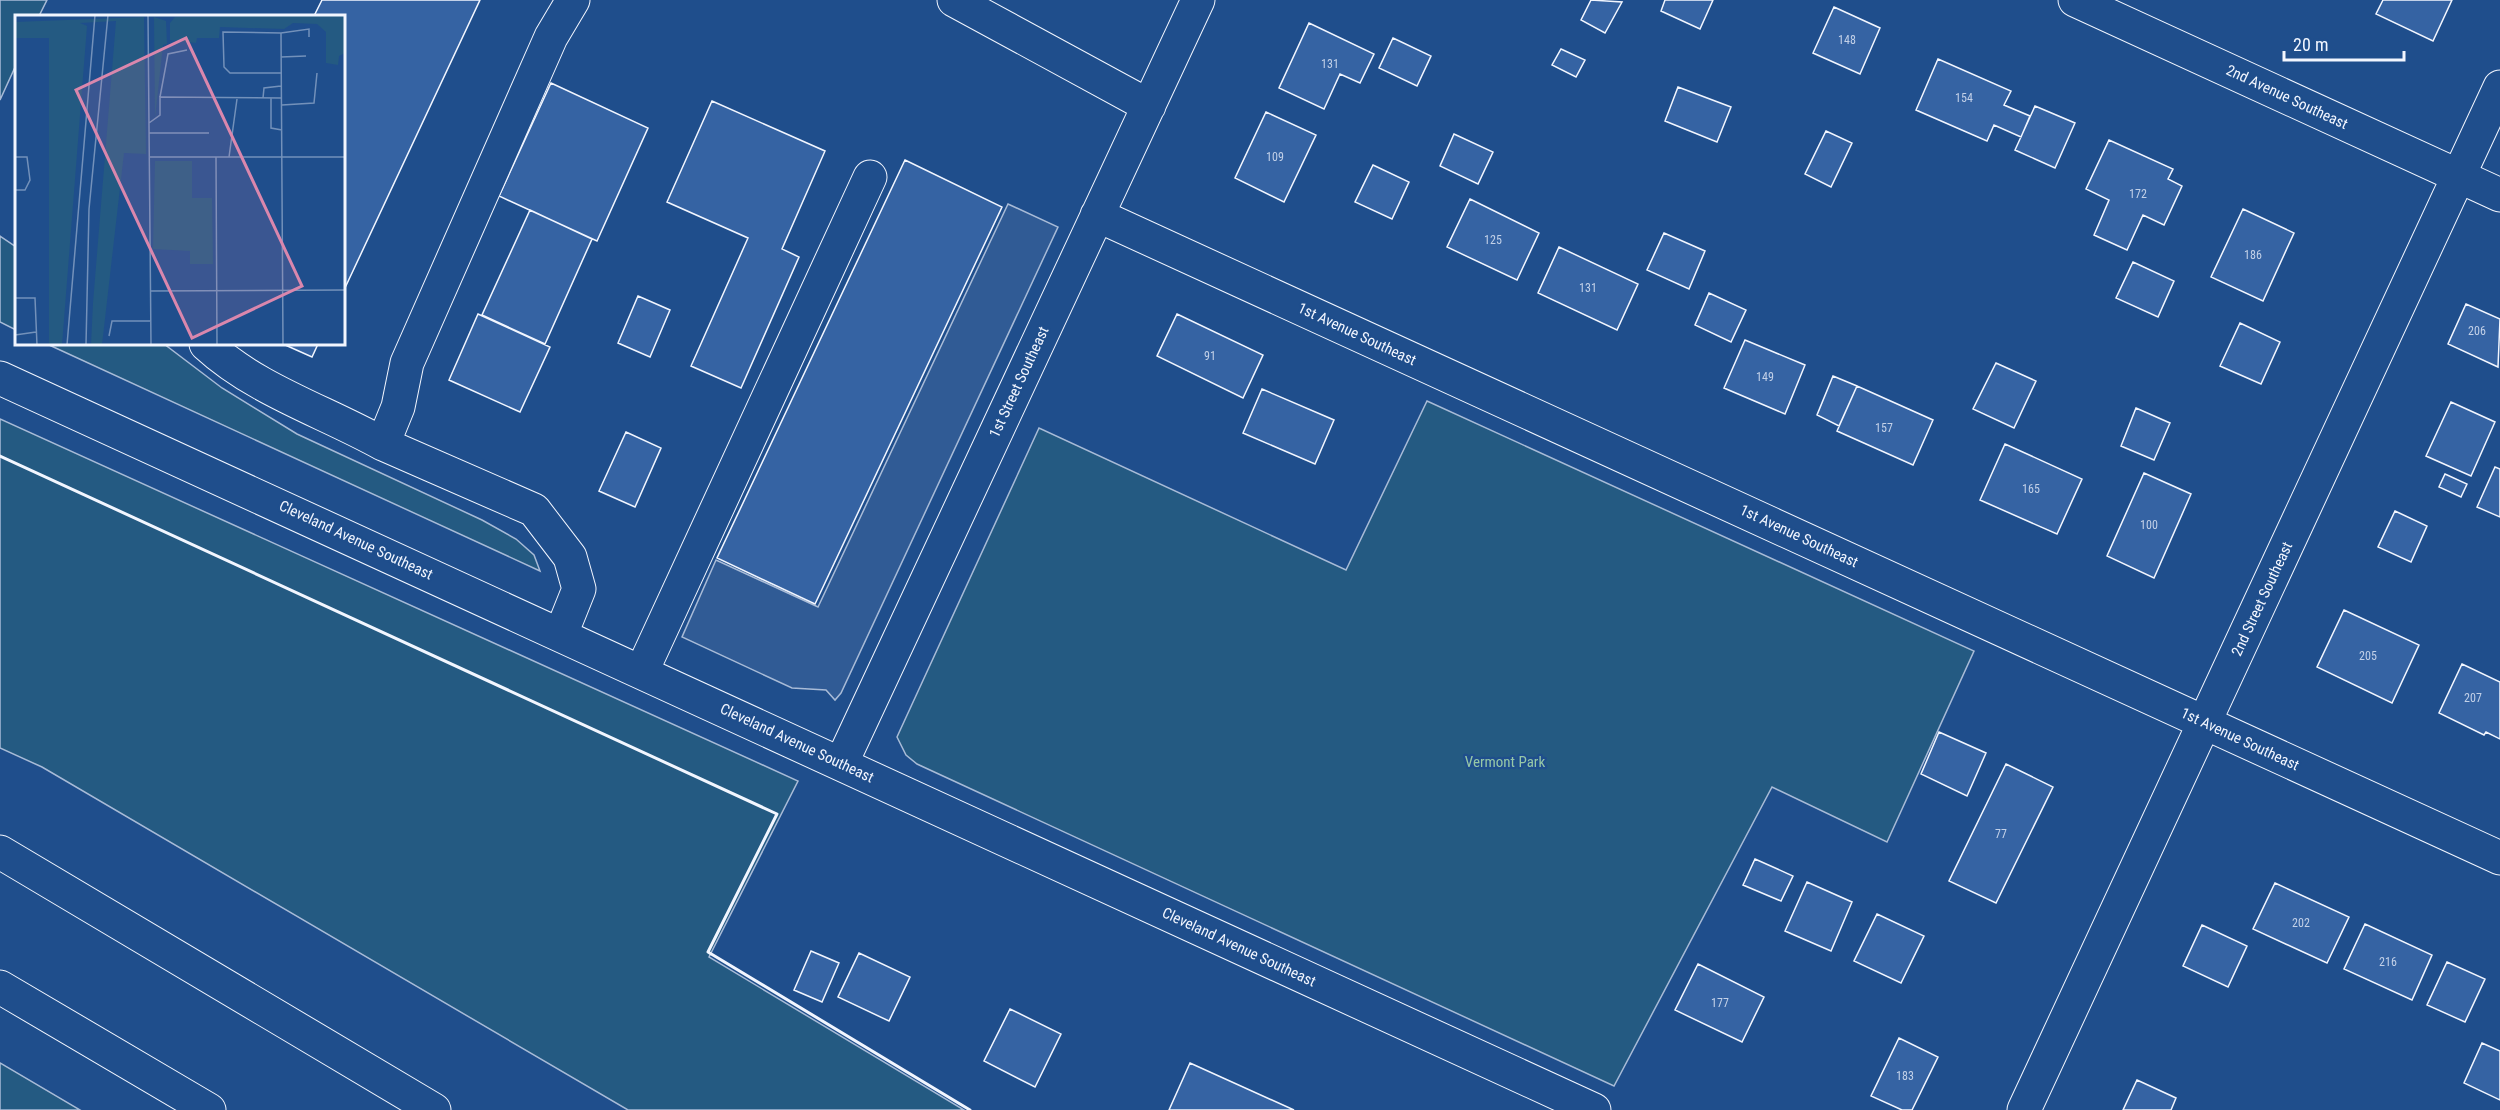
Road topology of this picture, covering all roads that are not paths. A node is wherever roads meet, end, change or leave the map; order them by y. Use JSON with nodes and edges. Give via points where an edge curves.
{"nodes":[{"id":1,"x":573,"y":0,"type":"edge"},
{"id":2,"x":954,"y":0,"type":"edge"},
{"id":3,"x":1198,"y":0,"type":"edge"},
{"id":4,"x":2075,"y":0,"type":"edge"},
{"id":5,"x":2500,"y":87,"type":"edge"},
{"id":6,"x":1149,"y":106,"type":"junction"},
{"id":7,"x":2459,"y":176,"type":"junction"},
{"id":8,"x":870,"y":177,"type":"dead end"},
{"id":9,"x":2500,"y":195,"type":"edge"},
{"id":10,"x":1097,"y":215,"type":"junction"},
{"id":11,"x":207,"y":345,"type":"edge"},
{"id":12,"x":0,"y":378,"type":"edge"},
{"id":13,"x":383,"y":444,"type":"junction"},
{"id":14,"x":561,"y":634,"type":"junction"},
{"id":15,"x":642,"y":671,"type":"junction"},
{"id":16,"x":2205,"y":722,"type":"junction"},
{"id":17,"x":841,"y":764,"type":"junction"},
{"id":18,"x":0,"y":852,"type":"edge"},
{"id":19,"x":2500,"y":858,"type":"edge"},
{"id":20,"x":0,"y":987,"type":"edge"},
{"id":21,"x":209,"y":1110,"type":"edge"},
{"id":22,"x":434,"y":1110,"type":"edge"},
{"id":23,"x":1594,"y":1110,"type":"edge"},
{"id":24,"x":2024,"y":1110,"type":"edge"}],
"edges":[{"from":1,"to":13,"type":"main road","via":[[551,37],[407,363],[398,407]]},
{"from":2,"to":6,"type":"main road"},
{"from":3,"to":6,"type":"main road","name":"1st Street Southeast"},
{"from":4,"to":7,"type":"main road","name":"2nd Avenue Southeast"},
{"from":5,"to":7,"type":"main road","name":"2nd Street Southeast"},
{"from":6,"to":10,"type":"main road","name":"1st Street Southeast"},
{"from":7,"to":9,"type":"main road","name":"2nd Avenue Southeast"},
{"from":7,"to":16,"type":"main road","name":"2nd Street Southeast"},
{"from":8,"to":15,"type":"main road"},
{"from":10,"to":16,"type":"main road","name":"1st Avenue Southeast"},
{"from":10,"to":17,"type":"main road","name":"1st Street Southeast"},
{"from":11,"to":13,"type":"main road","via":[[224,360],[297,402]]},
{"from":12,"to":14,"type":"main road","name":"Cleveland Avenue Southeast"},
{"from":13,"to":14,"type":"main road","via":[[534,510],[570,557],[579,589]]},
{"from":14,"to":15,"type":"main road","name":"Cleveland Avenue Southeast"},
{"from":15,"to":17,"type":"main road","name":"Cleveland Avenue Southeast"},
{"from":16,"to":19,"type":"main road","name":"1st Avenue Southeast"},
{"from":16,"to":24,"type":"main road","name":"2nd Street Southeast"},
{"from":17,"to":23,"type":"main road","name":"Cleveland Avenue Southeast"},
{"from":18,"to":22,"type":"main road"},
{"from":20,"to":21,"type":"main road"}]}
